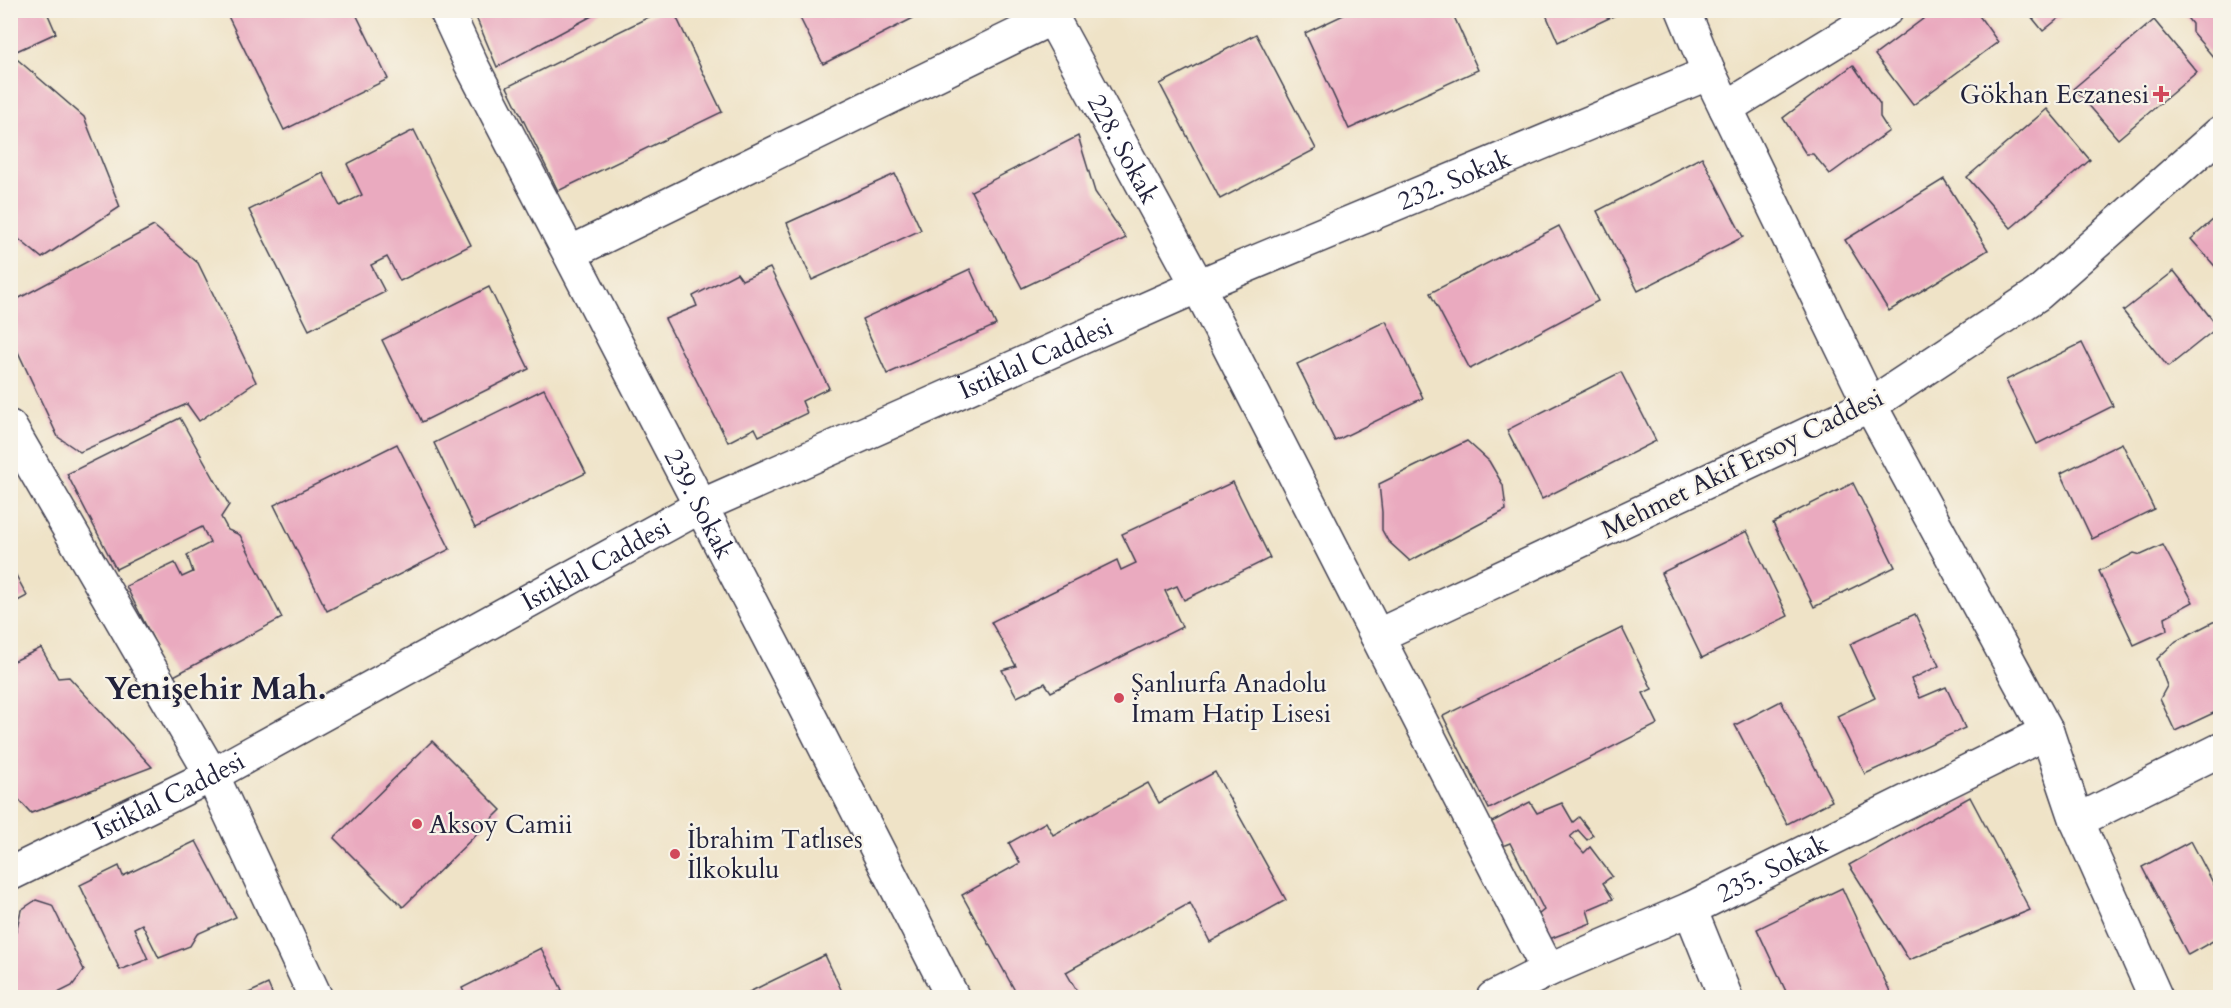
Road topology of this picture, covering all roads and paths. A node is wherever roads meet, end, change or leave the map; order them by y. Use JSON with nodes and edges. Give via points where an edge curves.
{"nodes":[{"id":1,"x":446,"y":10,"type":"edge"},
{"id":2,"x":1683,"y":10,"type":"edge"},
{"id":3,"x":1886,"y":10,"type":"edge"},
{"id":4,"x":1050,"y":14,"type":"edge"},
{"id":5,"x":1709,"y":73,"type":"junction"},
{"id":6,"x":1726,"y":108,"type":"junction"},
{"id":7,"x":2220,"y":134,"type":"edge"},
{"id":8,"x":570,"y":253,"type":"junction"},
{"id":9,"x":1198,"y":286,"type":"junction"},
{"id":10,"x":1870,"y":405,"type":"junction"},
{"id":11,"x":10,"y":427,"type":"edge"},
{"id":12,"x":701,"y":506,"type":"junction"},
{"id":13,"x":1377,"y":636,"type":"junction"},
{"id":14,"x":2047,"y":732,"type":"junction"},
{"id":15,"x":2220,"y":750,"type":"edge"},
{"id":16,"x":212,"y":775,"type":"junction"},
{"id":17,"x":2077,"y":821,"type":"junction"},
{"id":18,"x":10,"y":874,"type":"edge"},
{"id":19,"x":1690,"y":909,"type":"junction"},
{"id":20,"x":1548,"y":970,"type":"junction"},
{"id":21,"x":316,"y":998,"type":"edge"},
{"id":22,"x":953,"y":998,"type":"edge"},
{"id":23,"x":1493,"y":998,"type":"edge"},
{"id":24,"x":1726,"y":998,"type":"edge"},
{"id":25,"x":2156,"y":998,"type":"edge"}],
"edges":[{"from":1,"to":8,"type":"street","name":"239. Sokak"},
{"from":2,"to":5,"type":"street"},
{"from":3,"to":6,"type":"street"},
{"from":4,"to":8,"type":"street"},
{"from":4,"to":9,"type":"street","name":"228. Sokak"},
{"from":5,"to":6,"type":"street"},
{"from":5,"to":9,"type":"street","name":"232. Sokak"},
{"from":6,"to":10,"type":"street"},
{"from":7,"to":10,"type":"street","name":"Mehmet Akif Ersoy Caddesi","via":[[2038,294]]},
{"from":8,"to":12,"type":"street","name":"239. Sokak"},
{"from":9,"to":12,"type":"street","name":"İstiklal Caddesi"},
{"from":9,"to":13,"type":"street","name":"228. Sokak"},
{"from":10,"to":13,"type":"street","name":"Mehmet Akif Ersoy Caddesi"},
{"from":10,"to":14,"type":"street"},
{"from":11,"to":16,"type":"street"},
{"from":12,"to":16,"type":"street","name":"İstiklal Caddesi"},
{"from":12,"to":22,"type":"street","name":"239. Sokak"},
{"from":13,"to":20,"type":"street","name":"228. Sokak"},
{"from":14,"to":17,"type":"street"},
{"from":14,"to":19,"type":"street","name":"235. Sokak"},
{"from":15,"to":17,"type":"street"},
{"from":16,"to":18,"type":"street","name":"İstiklal Caddesi"},
{"from":16,"to":21,"type":"street"},
{"from":17,"to":25,"type":"street"},
{"from":19,"to":20,"type":"street","name":"235. Sokak"},
{"from":19,"to":24,"type":"street"},
{"from":20,"to":23,"type":"street","name":"235. Sokak"}]}
